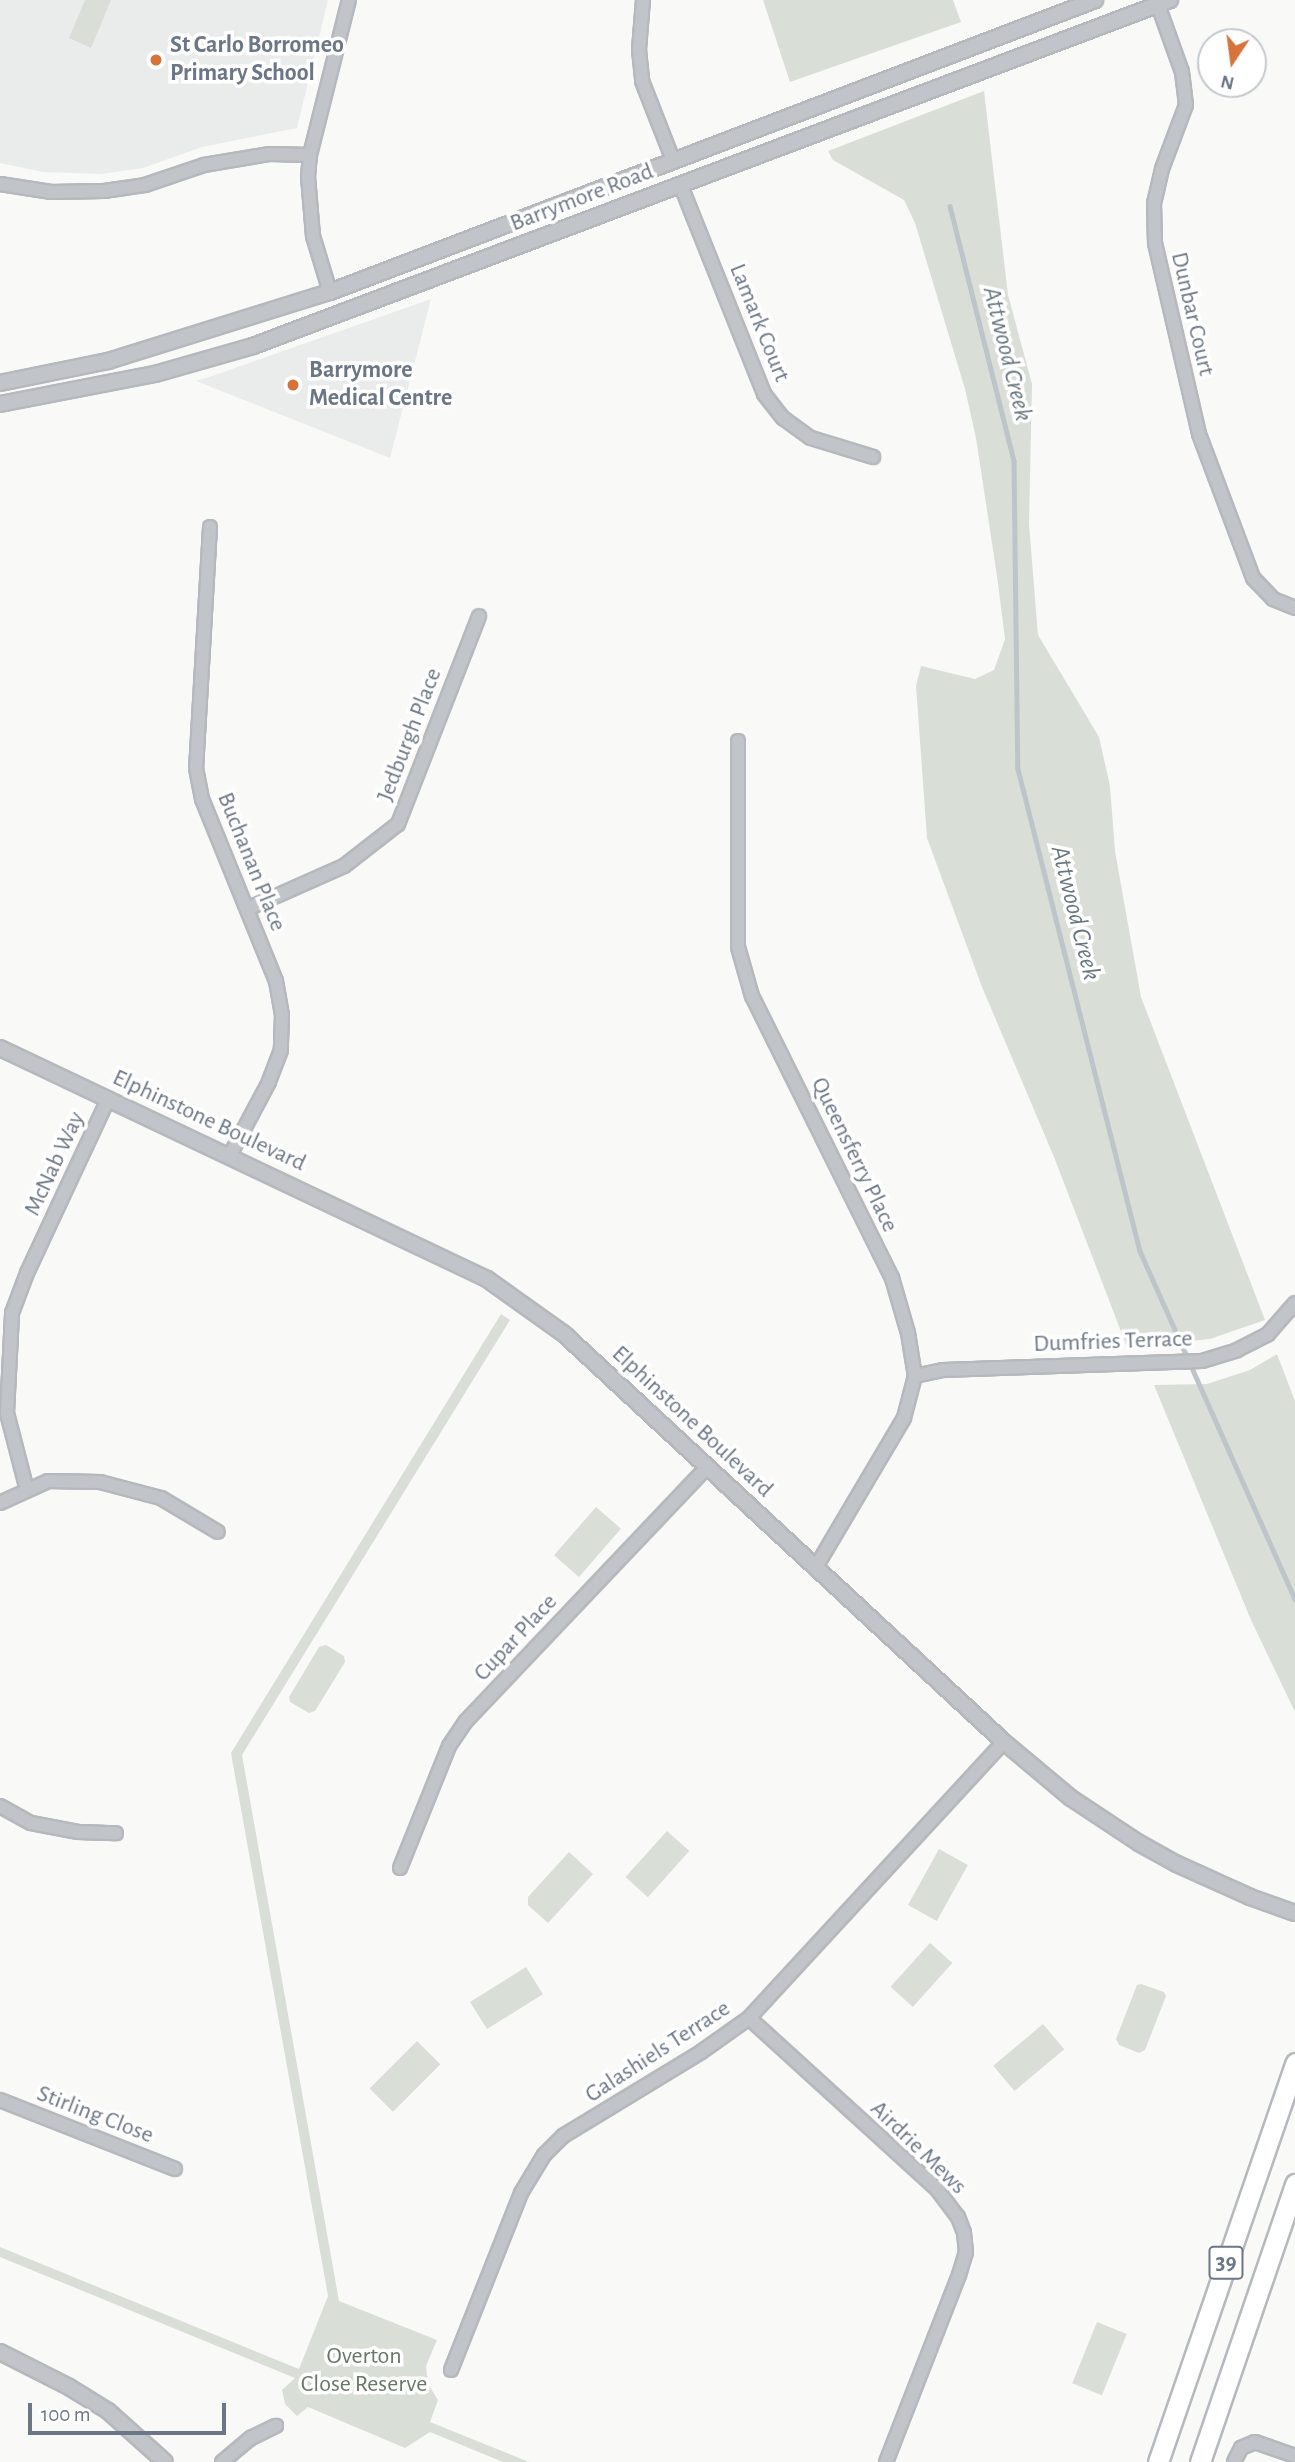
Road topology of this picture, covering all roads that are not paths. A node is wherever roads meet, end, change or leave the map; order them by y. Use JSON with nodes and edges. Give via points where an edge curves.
{"nodes":[{"id":1,"x":349,"y":0,"type":"edge"},
{"id":2,"x":643,"y":0,"type":"edge"},
{"id":3,"x":1095,"y":0,"type":"edge"},
{"id":4,"x":1161,"y":2,"type":"edge"},
{"id":5,"x":310,"y":155,"type":"junction"},
{"id":6,"x":673,"y":160,"type":"junction"},
{"id":7,"x":0,"y":184,"type":"edge"},
{"id":8,"x":681,"y":186,"type":"junction"},
{"id":9,"x":330,"y":292,"type":"junction"},
{"id":10,"x":337,"y":315,"type":"junction"},
{"id":11,"x":0,"y":383,"type":"edge"},
{"id":12,"x":0,"y":404,"type":"edge"},
{"id":13,"x":873,"y":457,"type":"dead end"},
{"id":14,"x":210,"y":527,"type":"dead end"},
{"id":15,"x":1295,"y":608,"type":"edge"},
{"id":16,"x":478,"y":616,"type":"dead end"},
{"id":17,"x":738,"y":741,"type":"dead end"},
{"id":18,"x":247,"y":909,"type":"junction"},
{"id":19,"x":0,"y":1048,"type":"edge"},
{"id":20,"x":108,"y":1099,"type":"junction"},
{"id":21,"x":230,"y":1155,"type":"junction"},
{"id":22,"x":1295,"y":1303,"type":"edge"},
{"id":23,"x":915,"y":1377,"type":"junction"},
{"id":24,"x":707,"y":1466,"type":"junction"},
{"id":25,"x":27,"y":1490,"type":"junction"},
{"id":26,"x":0,"y":1503,"type":"edge"},
{"id":27,"x":218,"y":1532,"type":"dead end"},
{"id":28,"x":816,"y":1567,"type":"junction"},
{"id":29,"x":1004,"y":1742,"type":"junction"},
{"id":30,"x":0,"y":1806,"type":"edge"},
{"id":31,"x":116,"y":1833,"type":"dead end"},
{"id":32,"x":400,"y":1868,"type":"dead end"},
{"id":33,"x":1295,"y":1913,"type":"edge"},
{"id":34,"x":750,"y":2018,"type":"junction"},
{"id":35,"x":1293,"y":2079,"type":"edge"},
{"id":36,"x":0,"y":2100,"type":"edge"},
{"id":37,"x":175,"y":2169,"type":"dead end"},
{"id":38,"x":1295,"y":2184,"type":"edge"},
{"id":39,"x":0,"y":2352,"type":"edge"},
{"id":40,"x":451,"y":2370,"type":"dead end"},
{"id":41,"x":276,"y":2426,"type":"dead end"},
{"id":42,"x":1295,"y":2456,"type":"edge"},
{"id":43,"x":165,"y":2462,"type":"edge"},
{"id":44,"x":222,"y":2462,"type":"edge"},
{"id":45,"x":886,"y":2462,"type":"edge"},
{"id":46,"x":1158,"y":2462,"type":"edge"},
{"id":47,"x":1200,"y":2462,"type":"edge"},
{"id":48,"x":1234,"y":2462,"type":"edge"}],
"edges":[{"from":1,"to":5,"type":"street"},
{"from":2,"to":6,"type":"street","via":[[642,82]]},
{"from":3,"to":6,"type":"street","name":"Barrymore Road"},
{"from":4,"to":8,"type":"street","name":"Barrymore Road"},
{"from":4,"to":15,"type":"street","name":"Dunbar Court","via":[[1182,72],[1185,105],[1154,203],[1157,256],[1199,434],[1254,578],[1273,599]]},
{"from":5,"to":7,"type":"street","via":[[270,154],[204,165],[145,185],[104,191],[51,192]]},
{"from":5,"to":9,"type":"street","via":[[308,201],[313,236]]},
{"from":6,"to":8,"type":"street"},
{"from":6,"to":9,"type":"street","name":"Barrymore Road"},
{"from":8,"to":10,"type":"street","name":"Barrymore Road"},
{"from":8,"to":13,"type":"street","name":"Lamark Court","via":[[764,394],[783,418],[811,438]]},
{"from":9,"to":10,"type":"street"},
{"from":9,"to":11,"type":"street","name":"Barrymore Road","via":[[108,361]]},
{"from":10,"to":12,"type":"street","name":"Barrymore Road","via":[[253,346],[155,373]]},
{"from":14,"to":18,"type":"street","name":"Buchanan Place","via":[[196,768],[202,799]]},
{"from":16,"to":18,"type":"street","name":"Jedburgh Place","via":[[398,824],[344,866]]},
{"from":17,"to":23,"type":"street","name":"Queensferry Place","via":[[738,947],[752,996],[892,1278]]},
{"from":18,"to":21,"type":"street","name":"Buchanan Place","via":[[276,981],[282,1015],[281,1050]]},
{"from":19,"to":20,"type":"street","name":"Elphinstone Boulevard"},
{"from":20,"to":21,"type":"street","name":"Elphinstone Boulevard"},
{"from":20,"to":25,"type":"street","name":"McNab Way","via":[[12,1313],[6,1413]]},
{"from":21,"to":24,"type":"street","name":"Elphinstone Boulevard","via":[[487,1279],[564,1334]]},
{"from":22,"to":23,"type":"street","name":"Dumfries Terrace","via":[[1268,1334],[1202,1361],[943,1370]]},
{"from":23,"to":28,"type":"street","name":"Queensferry Place","via":[[904,1418]]},
{"from":24,"to":28,"type":"street","name":"Elphinstone Boulevard"},
{"from":24,"to":32,"type":"street","name":"Cupar Place","via":[[466,1721],[449,1746]]},
{"from":25,"to":26,"type":"street"},
{"from":25,"to":27,"type":"street","via":[[48,1481],[100,1482],[161,1498]]},
{"from":28,"to":29,"type":"street","name":"Elphinstone Boulevard"},
{"from":29,"to":33,"type":"street","name":"Elphinstone Boulevard","via":[[1071,1798],[1139,1843],[1216,1883]]},
{"from":29,"to":34,"type":"street","name":"Galashiels Terrace"},
{"from":30,"to":31,"type":"street","via":[[31,1823]]},
{"from":34,"to":40,"type":"street","name":"Galashiels Terrace","via":[[563,2136],[544,2155],[521,2193]]},
{"from":34,"to":45,"type":"street","name":"Airdrie Mews","via":[[936,2188],[964,2233],[966,2252],[959,2274]]},
{"from":35,"to":46,"type":"main road","number":"39"},
{"from":36,"to":37,"type":"street","name":"Stirling Close"},
{"from":38,"to":47,"type":"main road","number":"39"},
{"from":39,"to":43,"type":"street","via":[[108,2411]]},
{"from":41,"to":44,"type":"street","via":[[251,2438]]},
{"from":42,"to":48,"type":"street","via":[[1255,2442],[1241,2448]]}]}
